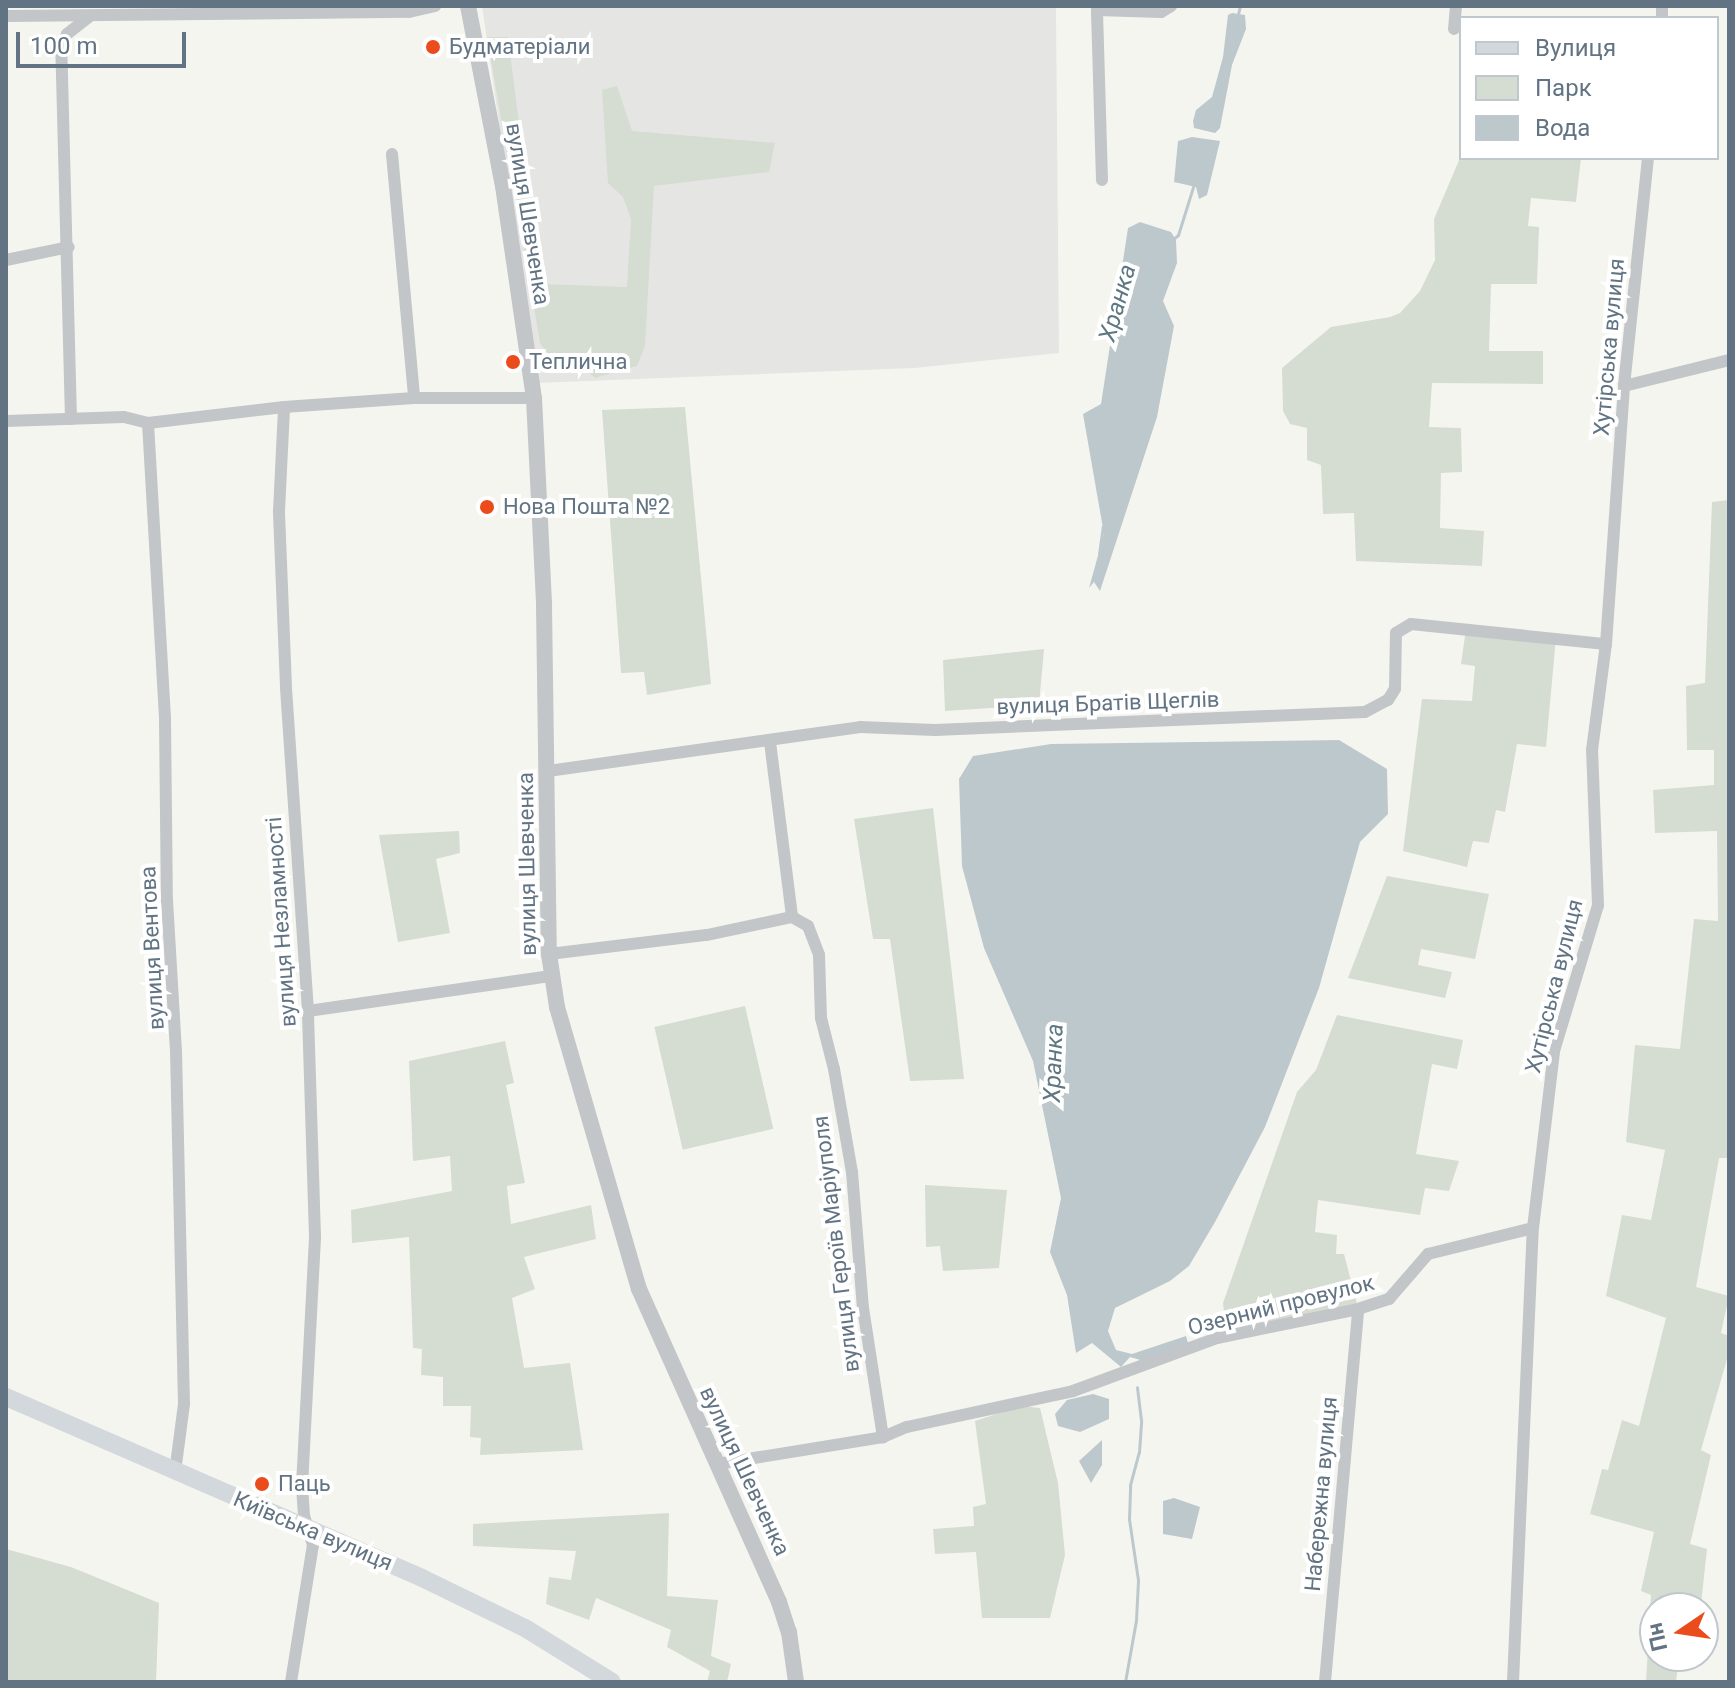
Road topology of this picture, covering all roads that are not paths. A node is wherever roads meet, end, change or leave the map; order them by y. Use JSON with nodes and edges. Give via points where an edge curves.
{"nodes":[{"id":1,"x":435,"y":6,"type":"edge"},
{"id":2,"x":468,"y":6,"type":"edge"},
{"id":3,"x":1171,"y":6,"type":"edge"},
{"id":4,"x":1456,"y":6,"type":"edge"},
{"id":5,"x":290,"y":9,"type":"edge"},
{"id":6,"x":88,"y":12,"type":"edge"},
{"id":7,"x":6,"y":16,"type":"edge"},
{"id":8,"x":1454,"y":29,"type":"dead end"},
{"id":9,"x":392,"y":154,"type":"dead end"},
{"id":10,"x":1648,"y":160,"type":"edge"},
{"id":11,"x":1102,"y":180,"type":"dead end"},
{"id":12,"x":69,"y":247,"type":"junction"},
{"id":13,"x":6,"y":260,"type":"edge"},
{"id":14,"x":1729,"y":360,"type":"edge"},
{"id":15,"x":1624,"y":386,"type":"junction"},
{"id":16,"x":414,"y":398,"type":"junction"},
{"id":17,"x":534,"y":398,"type":"junction"},
{"id":18,"x":284,"y":407,"type":"junction"},
{"id":19,"x":71,"y":419,"type":"junction"},
{"id":20,"x":6,"y":421,"type":"edge"},
{"id":21,"x":148,"y":423,"type":"junction"},
{"id":22,"x":1606,"y":644,"type":"junction"},
{"id":23,"x":770,"y":742,"type":"junction"},
{"id":24,"x":548,"y":771,"type":"junction"},
{"id":25,"x":792,"y":917,"type":"junction"},
{"id":26,"x":549,"y":954,"type":"junction"},
{"id":27,"x":551,"y":976,"type":"junction"},
{"id":28,"x":308,"y":1011,"type":"junction"},
{"id":29,"x":1533,"y":1228,"type":"junction"},
{"id":30,"x":1358,"y":1309,"type":"junction"},
{"id":31,"x":6,"y":1397,"type":"edge"},
{"id":32,"x":883,"y":1437,"type":"junction"},
{"id":33,"x":717,"y":1464,"type":"junction"},
{"id":34,"x":175,"y":1472,"type":"junction"},
{"id":35,"x":310,"y":1530,"type":"junction"},
{"id":36,"x":291,"y":1682,"type":"edge"},
{"id":37,"x":612,"y":1682,"type":"edge"},
{"id":38,"x":796,"y":1682,"type":"edge"},
{"id":39,"x":1325,"y":1682,"type":"edge"},
{"id":40,"x":1513,"y":1682,"type":"edge"}],
"edges":[{"from":1,"to":5,"type":"street","via":[[409,12]]},
{"from":2,"to":17,"type":"street","name":"вулиця Шевченка","via":[[503,186]]},
{"from":3,"to":11,"type":"street","via":[[1161,12],[1097,10]]},
{"from":4,"to":8,"type":"street"},
{"from":5,"to":6,"type":"street"},
{"from":6,"to":7,"type":"street"},
{"from":6,"to":12,"type":"street","via":[[61,47]]},
{"from":9,"to":16,"type":"street"},
{"from":10,"to":15,"type":"street","name":"Хутірська вулиця"},
{"from":12,"to":13,"type":"street"},
{"from":12,"to":19,"type":"street"},
{"from":14,"to":15,"type":"street"},
{"from":15,"to":22,"type":"street","name":"Хутірська вулиця"},
{"from":16,"to":17,"type":"street"},
{"from":16,"to":18,"type":"street"},
{"from":17,"to":24,"type":"street","name":"вулиця Шевченка"},
{"from":18,"to":21,"type":"street"},
{"from":18,"to":28,"type":"street","name":"вулиця Незламності","via":[[279,511]]},
{"from":19,"to":20,"type":"street"},
{"from":19,"to":21,"type":"street","via":[[134,417]]},
{"from":21,"to":34,"type":"street","name":"вулиця Вентова","via":[[176,1051],[184,1404]]},
{"from":22,"to":23,"type":"street","name":"вулиця Братів Щеглів","via":[[1411,624],[1396,633],[1395,689],[1388,700],[1365,712],[935,730],[860,727]]},
{"from":22,"to":29,"type":"street","name":"Хутірська вулиця","via":[[1592,750],[1598,905],[1554,1051]]},
{"from":23,"to":24,"type":"street","name":"вулиця Братів Щеглів"},
{"from":23,"to":25,"type":"street"},
{"from":24,"to":26,"type":"street","name":"вулиця Шевченка"},
{"from":25,"to":26,"type":"street","via":[[707,935]]},
{"from":25,"to":32,"type":"street","name":"вулиця Героїв Маріуполя","via":[[808,926],[819,955],[821,1018],[852,1172],[870,1366]]},
{"from":26,"to":27,"type":"street","name":"вулиця Шевченка"},
{"from":27,"to":28,"type":"street"},
{"from":27,"to":33,"type":"street","name":"вулиця Шевченка","via":[[639,1289]]},
{"from":28,"to":35,"type":"street","name":"вулиця Незламності","via":[[315,1237],[302,1486]]},
{"from":29,"to":30,"type":"street","name":"Озерний провулок","via":[[1428,1254],[1389,1299]]},
{"from":29,"to":40,"type":"street","name":"Хутірська вулиця"},
{"from":30,"to":32,"type":"street","name":"Озерний провулок","via":[[1217,1338],[1073,1391],[907,1427]]},
{"from":30,"to":39,"type":"street","name":"Набережна вулиця"},
{"from":31,"to":34,"type":"main road","name":"Київська вулиця"},
{"from":32,"to":33,"type":"street","name":"Озерний провулок"},
{"from":33,"to":38,"type":"street","name":"вулиця Шевченка","via":[[779,1602]]},
{"from":34,"to":35,"type":"main road","name":"Київська вулиця"},
{"from":35,"to":36,"type":"street","name":"вулиця Незламності","via":[[312,1552]]},
{"from":35,"to":37,"type":"main road","name":"Київська вулиця","via":[[525,1628]]}]}
